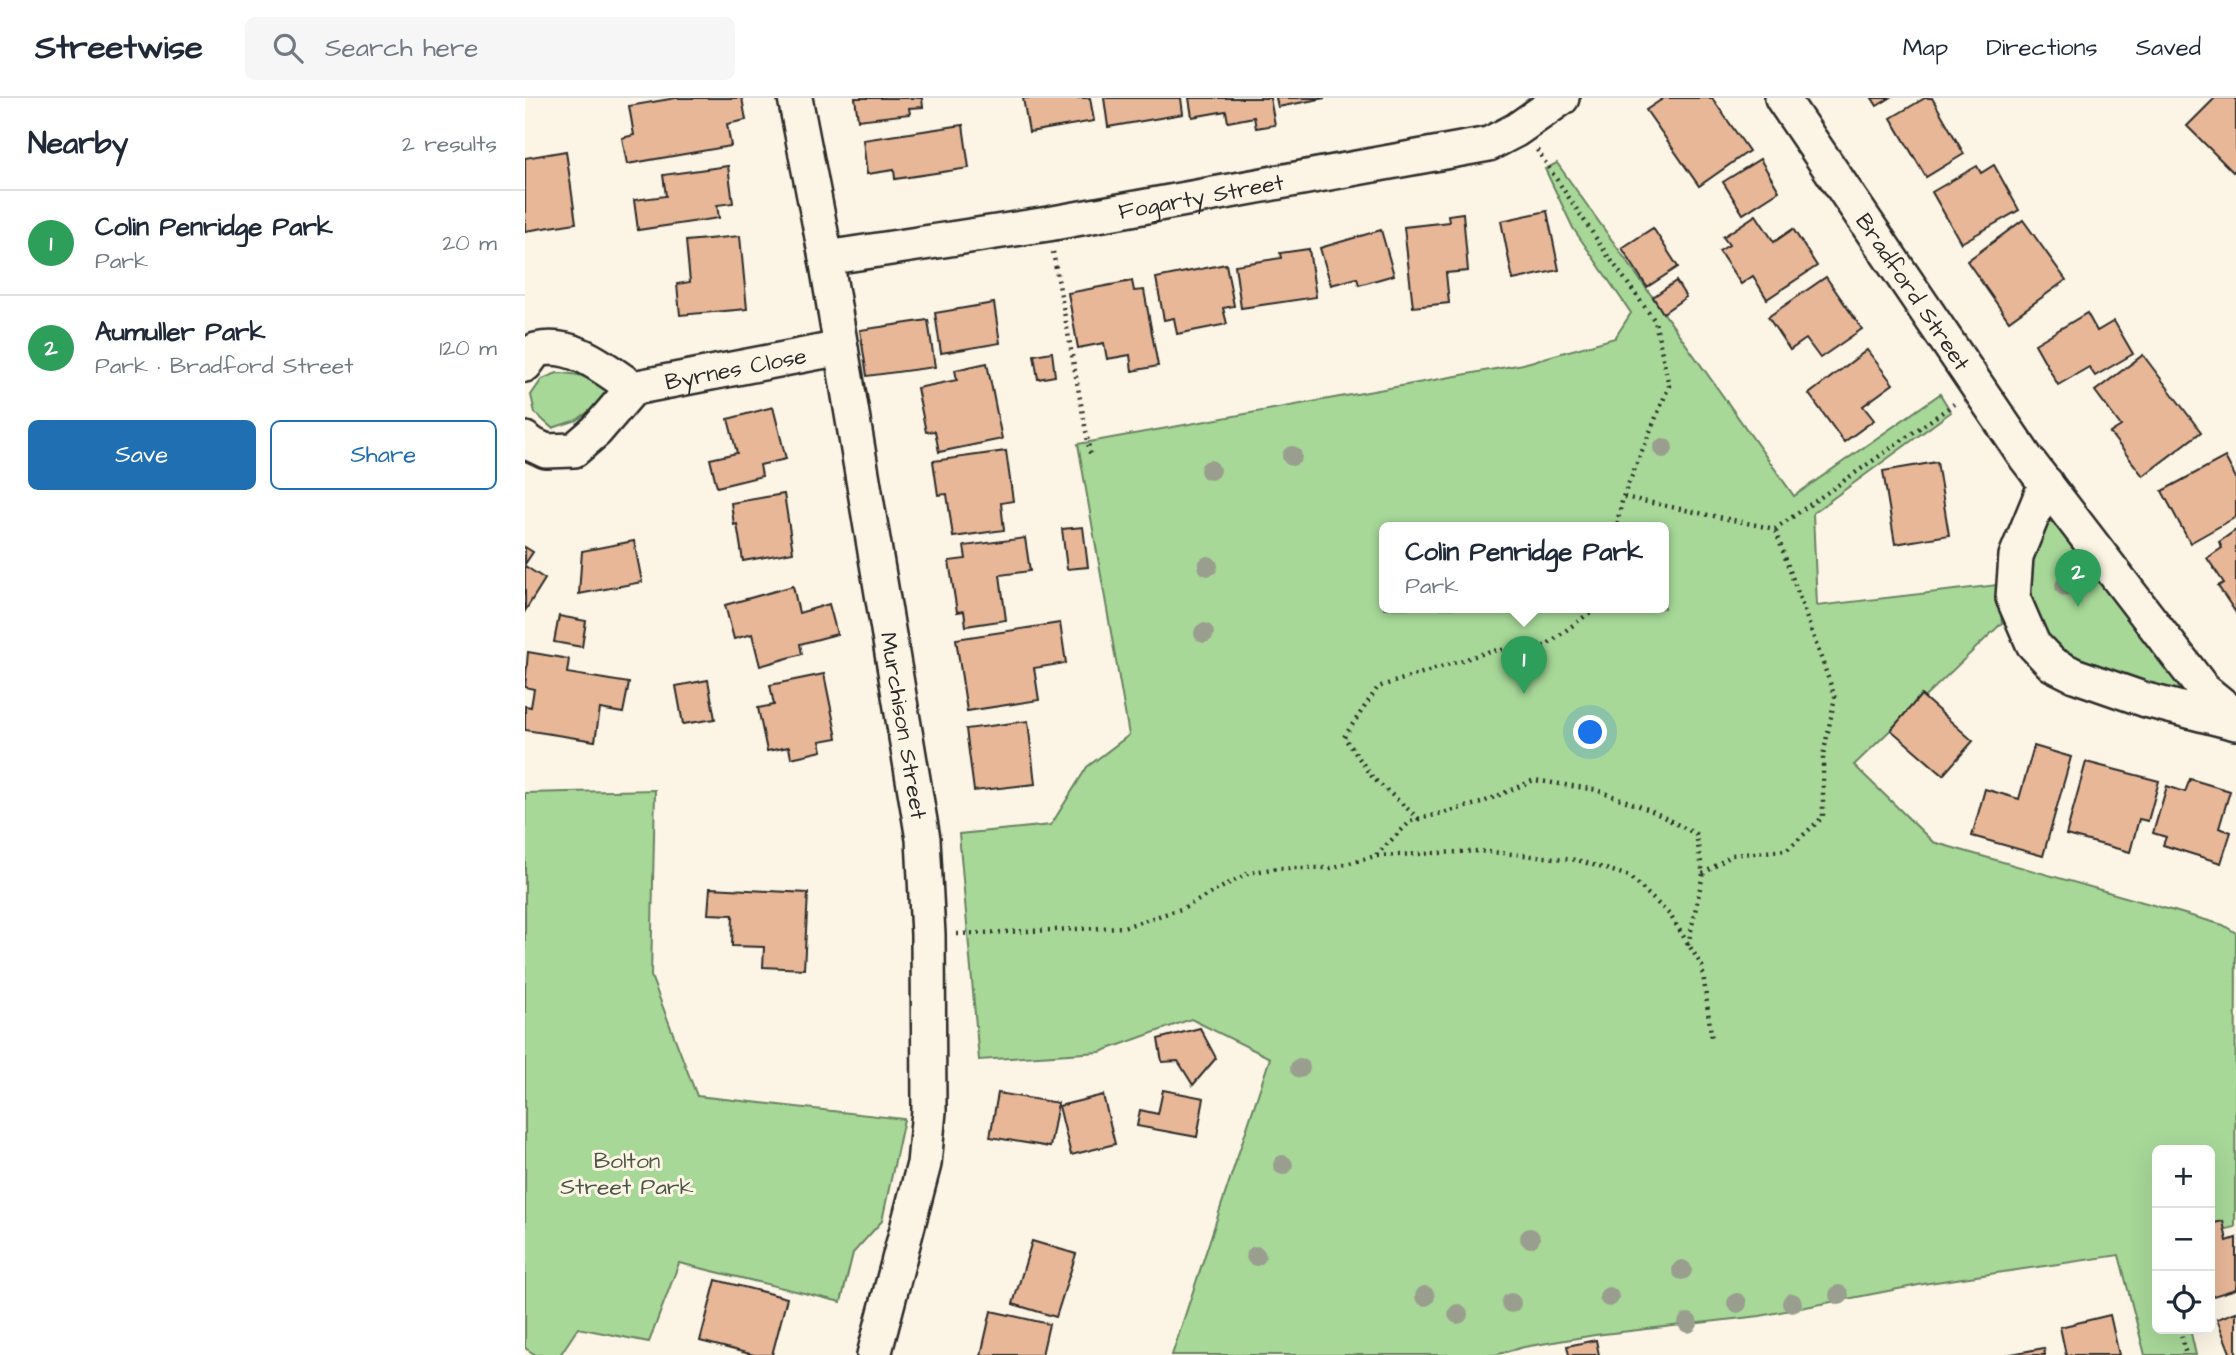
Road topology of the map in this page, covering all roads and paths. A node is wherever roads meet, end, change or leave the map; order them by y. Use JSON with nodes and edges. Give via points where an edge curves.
{"nodes":[{"id":1,"x":795,"y":98,"type":"edge"},
{"id":2,"x":1562,"y":98,"type":"edge"},
{"id":3,"x":1782,"y":98,"type":"edge"},
{"id":4,"x":1521,"y":127,"type":"junction"},
{"id":5,"x":1048,"y":224,"type":"junction"},
{"id":6,"x":826,"y":258,"type":"junction"},
{"id":7,"x":841,"y":348,"type":"junction"},
{"id":8,"x":525,"y":365,"type":"edge"},
{"id":9,"x":1977,"y":387,"type":"junction"},
{"id":10,"x":633,"y":388,"type":"junction"},
{"id":11,"x":525,"y":439,"type":"edge"},
{"id":12,"x":1091,"y":458,"type":"dead end"},
{"id":13,"x":2046,"y":483,"type":"junction"},
{"id":14,"x":1623,"y":497,"type":"junction"},
{"id":15,"x":1617,"y":522,"type":"edge"},
{"id":16,"x":1775,"y":529,"type":"junction"},
{"id":17,"x":1589,"y":613,"type":"edge"},
{"id":18,"x":2236,"y":716,"type":"edge"},
{"id":19,"x":2236,"y":723,"type":"edge"},
{"id":20,"x":1420,"y":820,"type":"junction"},
{"id":21,"x":1375,"y":856,"type":"junction"},
{"id":22,"x":1703,"y":874,"type":"junction"},
{"id":23,"x":928,"y":935,"type":"junction"},
{"id":24,"x":1688,"y":945,"type":"junction"},
{"id":25,"x":1712,"y":1041,"type":"dead end"},
{"id":26,"x":2181,"y":1334,"type":"edge"},
{"id":27,"x":874,"y":1355,"type":"edge"},
{"id":28,"x":2186,"y":1355,"type":"edge"}],
"edges":[{"from":1,"to":6,"type":"street","name":"Murchison Street"},
{"from":2,"to":4,"type":"street","name":"Fogarty Street"},
{"from":3,"to":9,"type":"street","name":"Bradford Street"},
{"from":4,"to":5,"type":"street","name":"Fogarty Street","via":[[1489,144]]},
{"from":4,"to":14,"type":"path","via":[[1655,321],[1669,386]]},
{"from":5,"to":6,"type":"street","name":"Fogarty Street"},
{"from":5,"to":12,"type":"path"},
{"from":6,"to":7,"type":"street","name":"Murchison Street"},
{"from":7,"to":10,"type":"street","name":"Byrnes Close"},
{"from":7,"to":23,"type":"street","name":"Murchison Street","via":[[923,839]]},
{"from":8,"to":10,"type":"street","via":[[536,350],[550,346],[588,357]]},
{"from":9,"to":13,"type":"street","name":"Bradford Street"},
{"from":9,"to":16,"type":"path"},
{"from":10,"to":11,"type":"street","via":[[574,450],[546,451]]},
{"from":13,"to":18,"type":"street","name":"Bradford Street","via":[[2204,690]]},
{"from":13,"to":19,"type":"street","via":[[2015,563],[2013,598],[2033,644],[2052,664],[2074,675],[2146,700]]},
{"from":14,"to":15,"type":"path"},
{"from":14,"to":16,"type":"path"},
{"from":16,"to":22,"type":"path","via":[[1835,697],[1823,756],[1823,817],[1787,850],[1732,855]]},
{"from":17,"to":20,"type":"path","via":[[1545,646],[1491,651],[1378,687],[1345,737],[1373,778]]},
{"from":20,"to":21,"type":"path","via":[[1412,821]]},
{"from":20,"to":22,"type":"path","via":[[1481,803],[1534,780],[1597,790],[1696,834]]},
{"from":21,"to":23,"type":"path","via":[[1331,868],[1248,873],[1184,908],[1124,927]]},
{"from":21,"to":24,"type":"path","via":[[1479,851],[1577,860],[1629,876],[1669,915]]},
{"from":22,"to":24,"type":"path"},
{"from":23,"to":27,"type":"street","name":"Murchison Street","via":[[929,1111],[924,1164]]},
{"from":24,"to":25,"type":"path","via":[[1702,966]]},
{"from":26,"to":28,"type":"path"}]}
